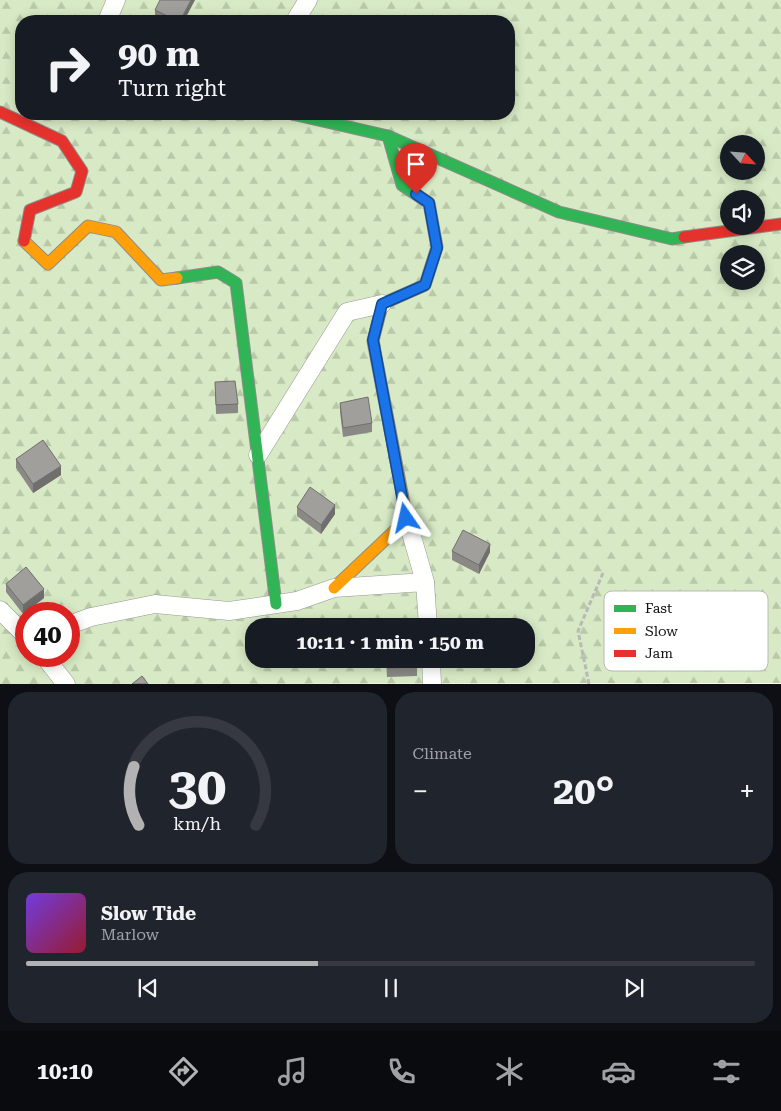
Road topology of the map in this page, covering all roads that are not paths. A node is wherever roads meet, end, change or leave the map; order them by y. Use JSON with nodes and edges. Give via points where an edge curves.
{"nodes":[{"id":1,"x":116,"y":0,"type":"edge"},
{"id":2,"x":308,"y":0,"type":"edge"},
{"id":3,"x":110,"y":15,"type":"edge"},
{"id":4,"x":299,"y":15,"type":"edge"},
{"id":5,"x":0,"y":112,"type":"edge"},
{"id":6,"x":15,"y":119,"type":"edge"},
{"id":7,"x":17,"y":120,"type":"edge"},
{"id":8,"x":318,"y":120,"type":"edge"},
{"id":9,"x":388,"y":136,"type":"junction"},
{"id":10,"x":781,"y":224,"type":"edge"},
{"id":11,"x":382,"y":304,"type":"junction"},
{"id":12,"x":258,"y":455,"type":"junction"},
{"id":13,"x":406,"y":518,"type":"junction"},
{"id":14,"x":425,"y":582,"type":"junction"},
{"id":15,"x":334,"y":588,"type":"junction"},
{"id":16,"x":276,"y":604,"type":"junction"},
{"id":17,"x":0,"y":610,"type":"edge"},
{"id":18,"x":427,"y":618,"type":"edge"},
{"id":19,"x":80,"y":620,"type":"edge"},
{"id":20,"x":15,"y":625,"type":"edge"},
{"id":21,"x":53,"y":667,"type":"edge"},
{"id":22,"x":431,"y":668,"type":"edge"},
{"id":23,"x":66,"y":684,"type":"edge"},
{"id":24,"x":432,"y":684,"type":"edge"}],
"edges":[{"from":1,"to":3,"type":"street"},
{"from":2,"to":4,"type":"street"},
{"from":5,"to":6,"type":"street"},
{"from":7,"to":12,"type":"street","via":[[62,141],[82,171],[76,192],[30,210],[24,241],[48,264],[88,226],[116,232],[162,280],[218,272],[236,283]]},
{"from":8,"to":9,"type":"street"},
{"from":9,"to":10,"type":"street","via":[[559,212],[672,239]]},
{"from":9,"to":11,"type":"street","via":[[402,185],[429,203],[437,248],[425,285]]},
{"from":11,"to":12,"type":"street","via":[[347,312]]},
{"from":11,"to":13,"type":"street","via":[[373,340]]},
{"from":12,"to":16,"type":"street"},
{"from":13,"to":14,"type":"street"},
{"from":13,"to":15,"type":"street"},
{"from":14,"to":15,"type":"street"},
{"from":14,"to":18,"type":"street"},
{"from":15,"to":16,"type":"street"},
{"from":16,"to":19,"type":"street","via":[[229,611],[155,604]]},
{"from":17,"to":20,"type":"street"},
{"from":21,"to":23,"type":"street"},
{"from":22,"to":24,"type":"street"}]}
